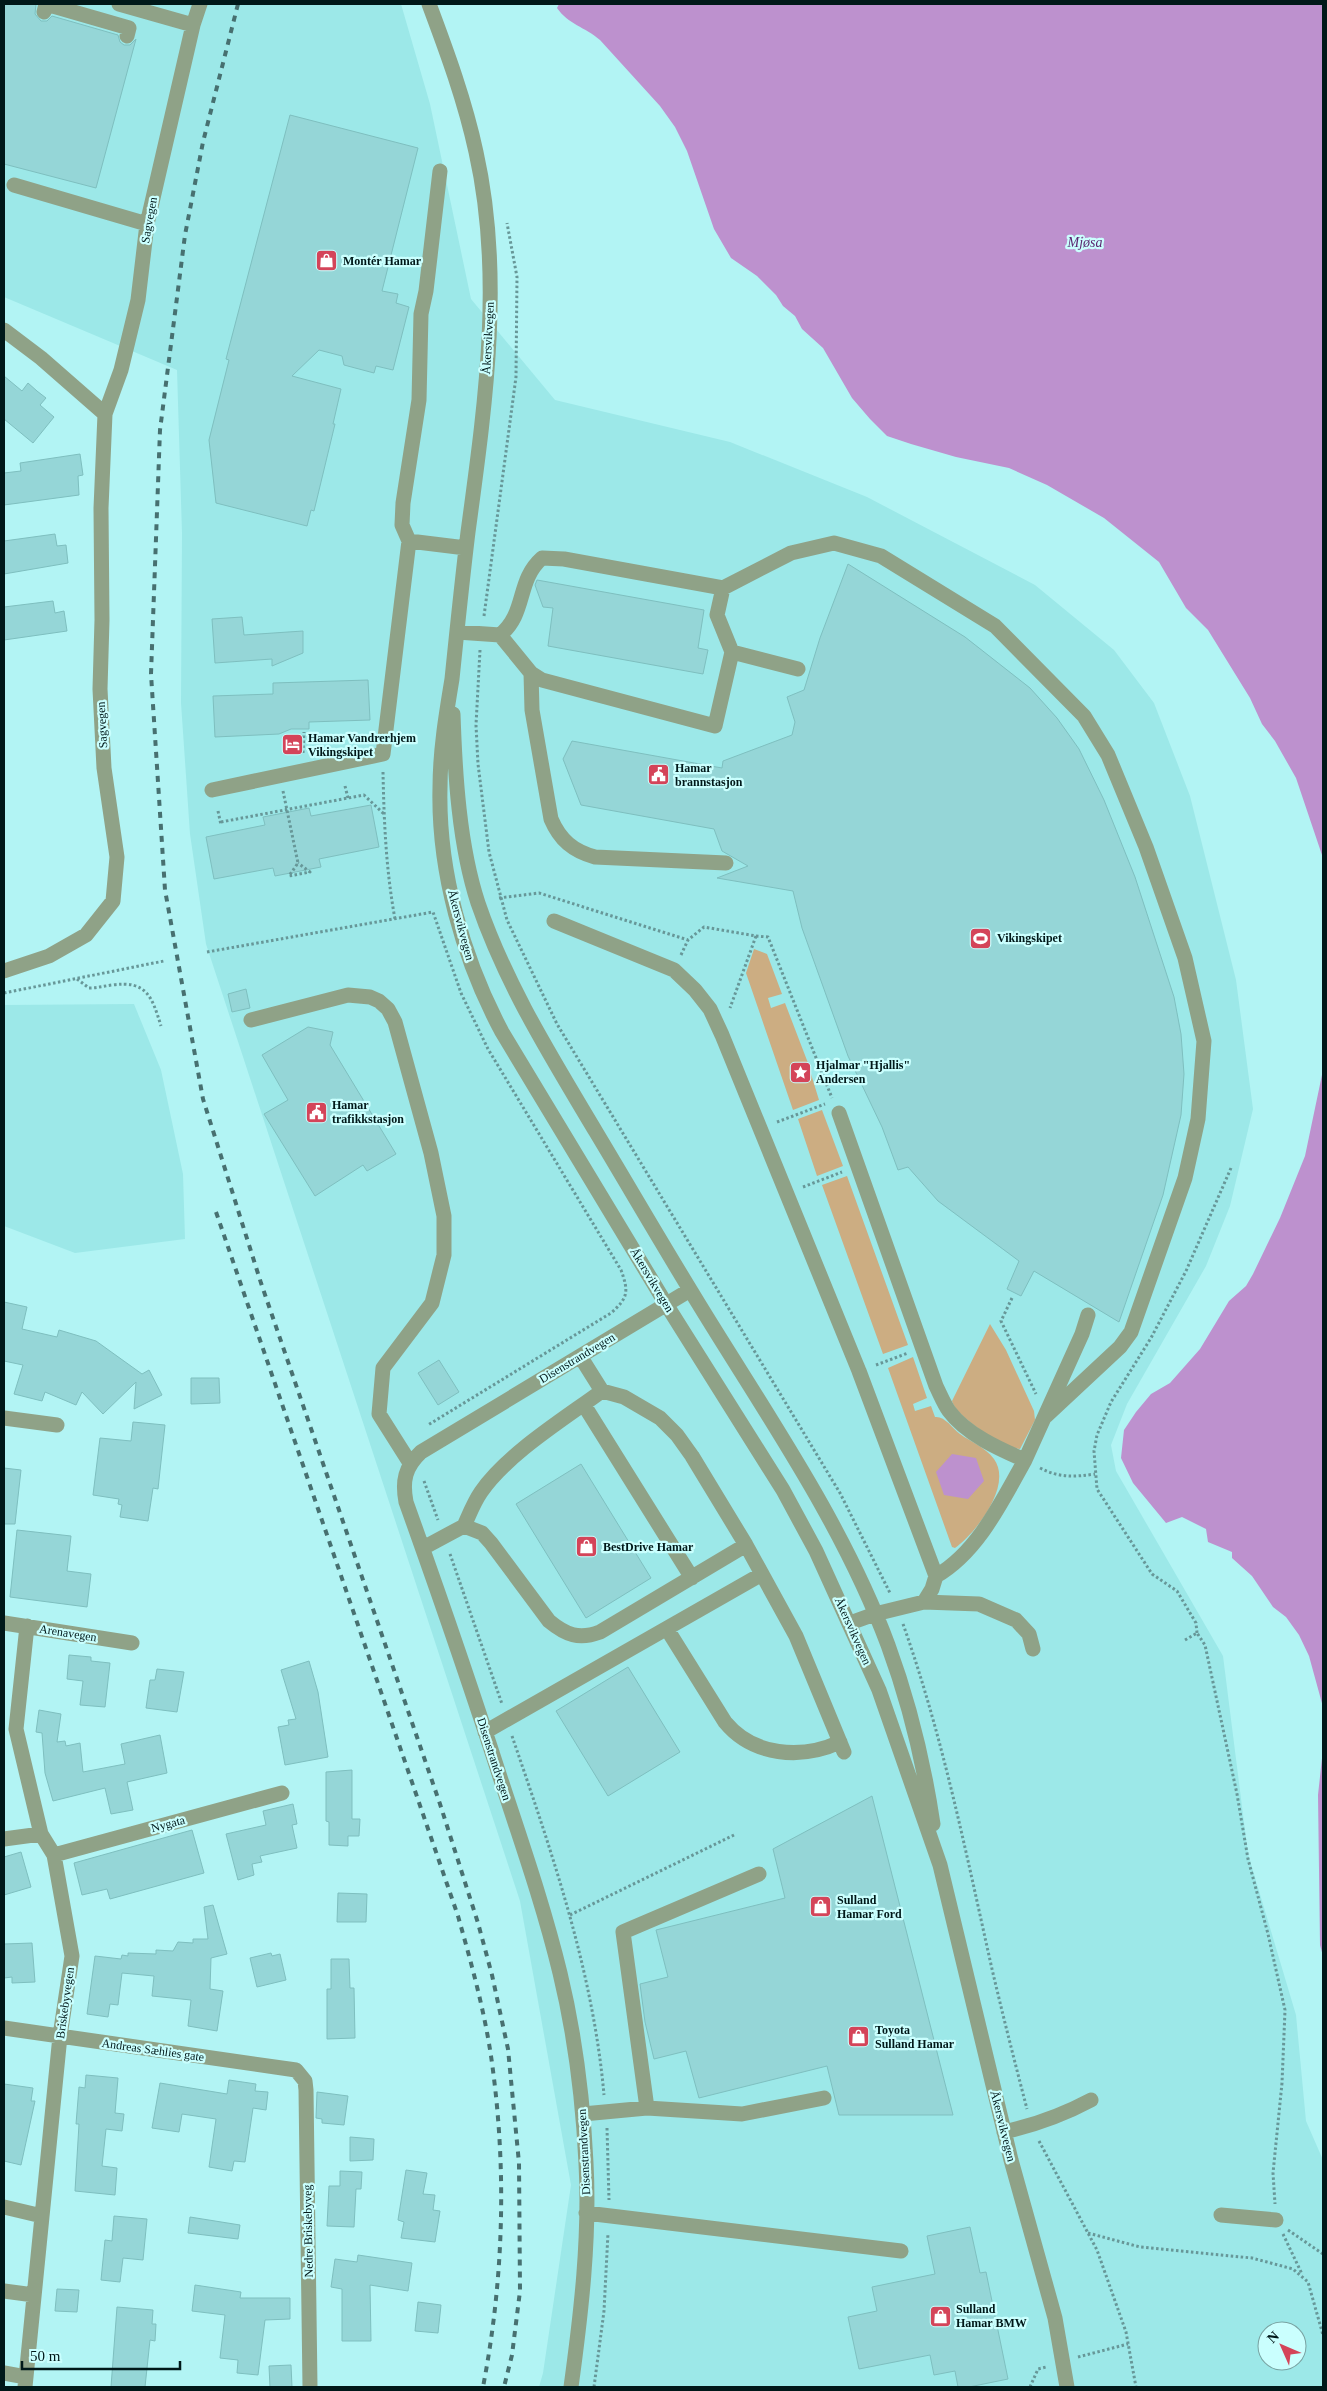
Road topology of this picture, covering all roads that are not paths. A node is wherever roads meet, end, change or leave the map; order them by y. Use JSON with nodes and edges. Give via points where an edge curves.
{"nodes":[{"id":1,"x":118,"y":4,"type":"edge"},
{"id":2,"x":200,"y":4,"type":"edge"},
{"id":3,"x":429,"y":4,"type":"edge"},
{"id":4,"x":44,"y":12,"type":"dead end"},
{"id":5,"x":193,"y":25,"type":"junction"},
{"id":6,"x":127,"y":36,"type":"dead end"},
{"id":7,"x":440,"y":171,"type":"dead end"},
{"id":8,"x":14,"y":186,"type":"dead end"},
{"id":9,"x":147,"y":224,"type":"junction"},
{"id":10,"x":4,"y":330,"type":"edge"},
{"id":11,"x":105,"y":414,"type":"junction"},
{"id":12,"x":409,"y":541,"type":"junction"},
{"id":13,"x":466,"y":548,"type":"junction"},
{"id":14,"x":723,"y":588,"type":"junction"},
{"id":15,"x":457,"y":632,"type":"junction"},
{"id":16,"x":500,"y":635,"type":"junction"},
{"id":17,"x":732,"y":652,"type":"junction"},
{"id":18,"x":798,"y":668,"type":"dead end"},
{"id":19,"x":531,"y":673,"type":"junction"},
{"id":20,"x":452,"y":679,"type":"junction"},
{"id":21,"x":212,"y":790,"type":"dead end"},
{"id":22,"x":726,"y":863,"type":"dead end"},
{"id":23,"x":554,"y":921,"type":"dead end"},
{"id":24,"x":4,"y":971,"type":"edge"},
{"id":25,"x":250,"y":1020,"type":"dead end"},
{"id":26,"x":840,"y":1113,"type":"dead end"},
{"id":27,"x":690,"y":1290,"type":"junction"},
{"id":28,"x":666,"y":1304,"type":"junction"},
{"id":29,"x":1088,"y":1315,"type":"dead end"},
{"id":30,"x":580,"y":1356,"type":"junction"},
{"id":31,"x":602,"y":1392,"type":"junction"},
{"id":32,"x":584,"y":1405,"type":"junction"},
{"id":33,"x":1046,"y":1416,"type":"junction"},
{"id":34,"x":4,"y":1418,"type":"edge"},
{"id":35,"x":57,"y":1425,"type":"dead end"},
{"id":36,"x":1025,"y":1460,"type":"junction"},
{"id":37,"x":410,"y":1463,"type":"junction"},
{"id":38,"x":464,"y":1526,"type":"junction"},
{"id":39,"x":746,"y":1545,"type":"junction"},
{"id":40,"x":423,"y":1548,"type":"junction"},
{"id":41,"x":762,"y":1574,"type":"junction"},
{"id":42,"x":936,"y":1576,"type":"junction"},
{"id":43,"x":692,"y":1578,"type":"junction"},
{"id":44,"x":924,"y":1602,"type":"junction"},
{"id":45,"x":875,"y":1614,"type":"junction"},
{"id":46,"x":4,"y":1622,"type":"edge"},
{"id":47,"x":850,"y":1623,"type":"junction"},
{"id":48,"x":27,"y":1626,"type":"junction"},
{"id":49,"x":667,"y":1629,"type":"junction"},
{"id":50,"x":132,"y":1643,"type":"dead end"},
{"id":51,"x":1034,"y":1648,"type":"dead end"},
{"id":52,"x":486,"y":1732,"type":"junction"},
{"id":53,"x":282,"y":1793,"type":"dead end"},
{"id":54,"x":40,"y":1834,"type":"junction"},
{"id":55,"x":4,"y":1839,"type":"edge"},
{"id":56,"x":54,"y":1855,"type":"junction"},
{"id":57,"x":940,"y":1865,"type":"junction"},
{"id":58,"x":759,"y":1874,"type":"dead end"},
{"id":59,"x":4,"y":2028,"type":"edge"},
{"id":60,"x":60,"y":2036,"type":"junction"},
{"id":61,"x":302,"y":2075,"type":"joint"},
{"id":62,"x":824,"y":2098,"type":"dead end"},
{"id":63,"x":1092,"y":2100,"type":"dead end"},
{"id":64,"x":647,"y":2108,"type":"junction"},
{"id":65,"x":583,"y":2114,"type":"junction"},
{"id":66,"x":1004,"y":2132,"type":"junction"},
{"id":67,"x":4,"y":2208,"type":"edge"},
{"id":68,"x":586,"y":2213,"type":"junction"},
{"id":69,"x":1221,"y":2214,"type":"dead end"},
{"id":70,"x":42,"y":2216,"type":"junction"},
{"id":71,"x":1276,"y":2220,"type":"road end"},
{"id":72,"x":901,"y":2251,"type":"dead end"},
{"id":73,"x":4,"y":2291,"type":"edge"},
{"id":74,"x":34,"y":2295,"type":"junction"},
{"id":75,"x":4,"y":2373,"type":"edge"},
{"id":76,"x":26,"y":2382,"type":"edge"},
{"id":77,"x":310,"y":2387,"type":"edge"},
{"id":78,"x":570,"y":2387,"type":"edge"},
{"id":79,"x":1067,"y":2387,"type":"edge"}],
"edges":[{"from":1,"to":5,"type":"street"},
{"from":2,"to":5,"type":"street","name":"Sagvegen"},
{"from":3,"to":13,"type":"street","name":"Åkersvikvegen","via":[[462,99],[476,153],[485,210],[490,295],[483,423]]},
{"from":4,"to":6,"type":"street","via":[[46,4],[129,28]]},
{"from":5,"to":9,"type":"street","name":"Sagvegen"},
{"from":7,"to":12,"type":"street","via":[[421,314],[419,400],[403,504],[402,525]]},
{"from":8,"to":9,"type":"street"},
{"from":9,"to":11,"type":"street","name":"Sagvegen","via":[[138,300],[121,370]]},
{"from":10,"to":11,"type":"street"},
{"from":11,"to":24,"type":"street","name":"Sagvegen","via":[[100,689],[104,768],[117,857],[113,902],[86,935],[48,956]]},
{"from":12,"to":13,"type":"street"},
{"from":12,"to":21,"type":"street","via":[[383,754]]},
{"from":13,"to":15,"type":"street","name":"Åkersvikvegen"},
{"from":14,"to":16,"type":"street","via":[[564,559],[542,558],[524,581],[515,619]]},
{"from":14,"to":17,"type":"street","via":[[717,615]]},
{"from":14,"to":33,"type":"street","via":[[791,553],[834,543],[881,556],[995,626],[1084,716],[1108,755],[1146,847],[1185,958],[1204,1041],[1198,1119],[1185,1178],[1131,1332],[1120,1347]]},
{"from":15,"to":16,"type":"street"},
{"from":15,"to":20,"type":"street","name":"Åkersvikvegen"},
{"from":16,"to":19,"type":"street"},
{"from":17,"to":18,"type":"street"},
{"from":17,"to":19,"type":"street","via":[[715,726],[570,689]]},
{"from":19,"to":22,"type":"street","via":[[532,710],[551,819],[567,844],[579,853],[595,857]]},
{"from":20,"to":27,"type":"street","name":"Åkersvikvegen","via":[[461,812],[478,902],[501,961],[536,1032]]},
{"from":20,"to":28,"type":"street","name":"Åkersvikvegen","via":[[441,755],[440,816],[449,878],[474,973],[502,1032]]},
{"from":23,"to":42,"type":"street","via":[[674,970],[705,1003],[722,1035],[859,1371]]},
{"from":25,"to":37,"type":"street","via":[[348,995],[380,1001],[394,1022],[431,1153],[444,1216],[444,1255],[432,1303],[383,1368],[379,1414]]},
{"from":26,"to":36,"type":"street","via":[[922,1348],[948,1411],[985,1440]]},
{"from":27,"to":28,"type":"street","name":"Disenstrandvegen"},
{"from":27,"to":45,"type":"street","name":"Åkersvikvegen","via":[[798,1464]]},
{"from":28,"to":30,"type":"street","name":"Disenstrandvegen"},
{"from":28,"to":47,"type":"street","name":"Åkersvikvegen","via":[[783,1490]]},
{"from":29,"to":33,"type":"street"},
{"from":30,"to":31,"type":"street"},
{"from":30,"to":37,"type":"street","name":"Disenstrandvegen","via":[[421,1452]]},
{"from":31,"to":32,"type":"street"},
{"from":31,"to":39,"type":"street","via":[[624,1397],[642,1406],[660,1418],[677,1436]]},
{"from":32,"to":38,"type":"street","via":[[520,1452],[500,1471],[481,1492]]},
{"from":32,"to":43,"type":"street"},
{"from":33,"to":36,"type":"street"},
{"from":34,"to":35,"type":"street"},
{"from":36,"to":42,"type":"street","via":[[977,1538],[951,1568]]},
{"from":37,"to":40,"type":"street","name":"Disenstrandvegen","via":[[404,1488]]},
{"from":38,"to":40,"type":"street"},
{"from":38,"to":43,"type":"street","via":[[482,1533],[549,1621],[574,1636],[588,1637],[600,1632]]},
{"from":39,"to":41,"type":"street"},
{"from":39,"to":43,"type":"street"},
{"from":40,"to":52,"type":"street","name":"Disenstrandvegen"},
{"from":41,"to":49,"type":"street"},
{"from":41,"to":49,"type":"street","via":[[796,1636],[842,1747],[808,1752],[770,1751],[733,1732]]},
{"from":42,"to":44,"type":"street"},
{"from":44,"to":45,"type":"street"},
{"from":44,"to":51,"type":"street","via":[[979,1604],[1016,1620],[1029,1634]]},
{"from":45,"to":47,"type":"street"},
{"from":45,"to":57,"type":"street","name":"Åkersvikvegen","via":[[888,1646],[919,1754]]},
{"from":46,"to":48,"type":"street","name":"Arenavegen"},
{"from":47,"to":57,"type":"street","name":"Åkersvikvegen","via":[[892,1725]]},
{"from":48,"to":50,"type":"street","name":"Arenavegen"},
{"from":48,"to":54,"type":"street","name":"Briskebyvegen","via":[[16,1729]]},
{"from":49,"to":52,"type":"street"},
{"from":52,"to":65,"type":"street","name":"Disenstrandvegen","via":[[560,1974]]},
{"from":53,"to":56,"type":"street","name":"Nygata"},
{"from":54,"to":55,"type":"street"},
{"from":54,"to":56,"type":"street","name":"Briskebyvegen"},
{"from":56,"to":60,"type":"street","name":"Briskebyvegen","via":[[72,1956]]},
{"from":57,"to":66,"type":"street","name":"Åkersvikvegen"},
{"from":58,"to":64,"type":"street","via":[[623,1932]]},
{"from":59,"to":60,"type":"street","name":"Andreas Sæhlies gate"},
{"from":60,"to":61,"type":"street","name":"Andreas Sæhlies gate","via":[[296,2070]]},
{"from":60,"to":70,"type":"street","name":"Briskebyvegen"},
{"from":61,"to":77,"type":"street","name":"Nedre Briskebyveg","via":[[306,2090]]},
{"from":62,"to":64,"type":"street","via":[[742,2114]]},
{"from":63,"to":66,"type":"street","via":[[1067,2113]]},
{"from":64,"to":65,"type":"street"},
{"from":65,"to":68,"type":"street","name":"Disenstrandvegen"},
{"from":66,"to":79,"type":"street","name":"Åkersvikvegen","via":[[1055,2318]]},
{"from":67,"to":70,"type":"street"},
{"from":68,"to":72,"type":"street"},
{"from":68,"to":78,"type":"street","name":"Disenstrandvegen","via":[[579,2331]]},
{"from":69,"to":71,"type":"street"},
{"from":70,"to":74,"type":"street","name":"Briskebyvegen"},
{"from":73,"to":74,"type":"street"},
{"from":74,"to":76,"type":"street","name":"Briskebyvegen"},
{"from":75,"to":76,"type":"street"}]}
